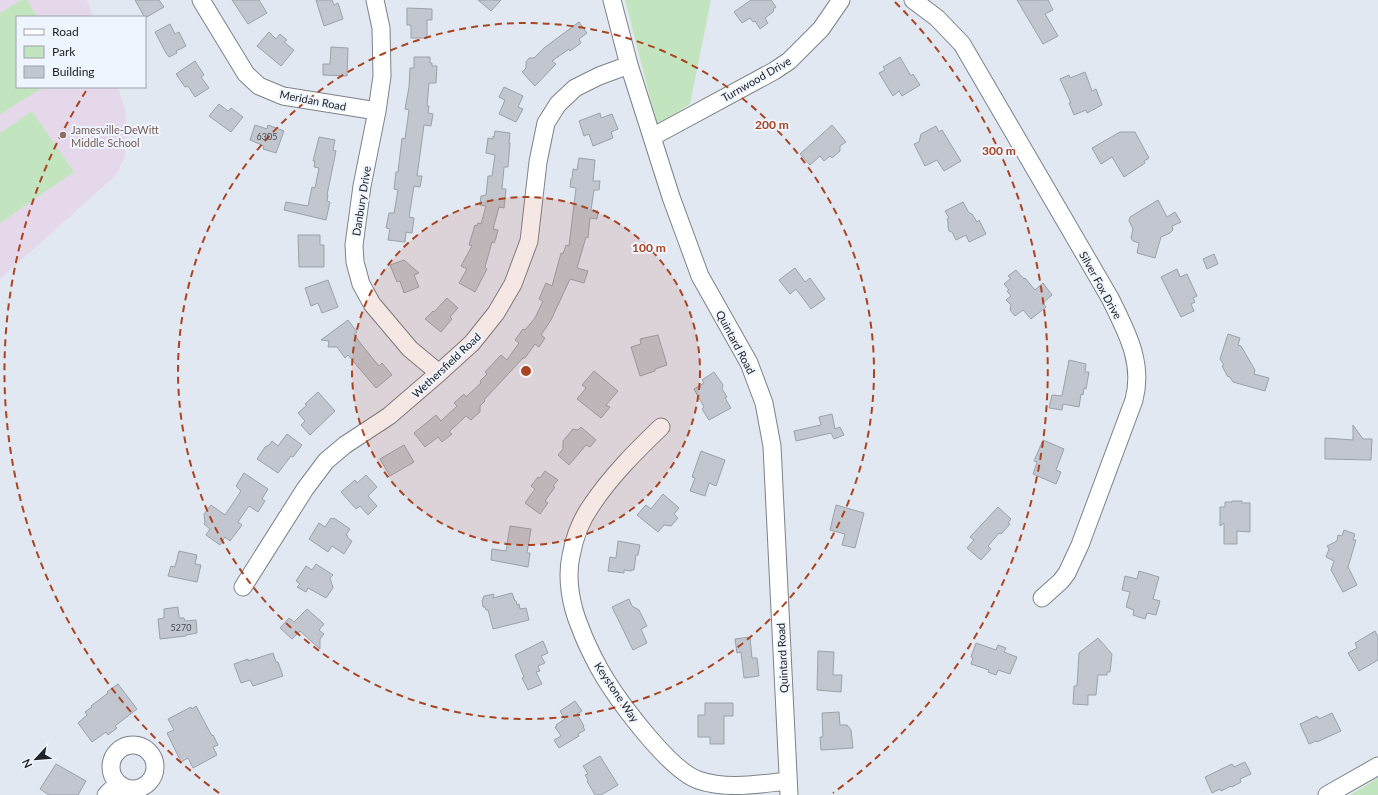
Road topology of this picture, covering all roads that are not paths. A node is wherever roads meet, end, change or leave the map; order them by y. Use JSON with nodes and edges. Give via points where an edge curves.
{"nodes":[{"id":1,"x":201,"y":0,"type":"edge"},
{"id":2,"x":375,"y":0,"type":"edge"},
{"id":3,"x":612,"y":0,"type":"edge"},
{"id":4,"x":841,"y":0,"type":"edge"},
{"id":5,"x":913,"y":0,"type":"edge"},
{"id":6,"x":629,"y":65,"type":"junction"},
{"id":7,"x":377,"y":111,"type":"junction"},
{"id":8,"x":652,"y":137,"type":"junction"},
{"id":9,"x":439,"y":373,"type":"junction"},
{"id":10,"x":661,"y":427,"type":"dead end"},
{"id":11,"x":243,"y":587,"type":"dead end"},
{"id":12,"x":1042,"y":598,"type":"dead end"},
{"id":13,"x":1378,"y":766,"type":"edge"},
{"id":14,"x":788,"y":788,"type":"edge"},
{"id":15,"x":1328,"y":795,"type":"edge"}],
"edges":[{"from":1,"to":7,"type":"street","name":"Meridan Road","via":[[246,74],[259,86],[283,96]]},
{"from":2,"to":7,"type":"street","name":"Danbury Drive","via":[[381,28],[382,76]]},
{"from":3,"to":6,"type":"street","name":"Quintard Road"},
{"from":4,"to":8,"type":"street","name":"Turnwood Drive","via":[[821,29],[789,61]]},
{"from":5,"to":12,"type":"street","name":"Silver Fox Drive","via":[[937,18],[962,44],[1110,298],[1130,338],[1136,364],[1137,389],[1134,400],[1080,545],[1067,573]]},
{"from":6,"to":8,"type":"street","name":"Quintard Road"},
{"from":6,"to":9,"type":"street","name":"Wethersfield Road","via":[[575,88],[558,104],[546,123],[538,162],[529,241],[513,284],[496,313],[472,343]]},
{"from":7,"to":9,"type":"street","name":"Danbury Drive","via":[[362,186],[354,245],[355,262],[361,284],[372,304],[410,349]]},
{"from":8,"to":14,"type":"street","name":"Quintard Road","via":[[700,276],[749,363],[764,403],[772,446]]},
{"from":9,"to":11,"type":"street","name":"Wethersfield Road","via":[[389,416],[344,445],[326,461],[305,489]]},
{"from":10,"to":14,"type":"street","name":"Keystone Way","via":[[615,475],[590,506],[578,530],[570,557],[569,578],[579,627],[599,668],[622,702],[648,736],[676,766],[697,780],[715,784]]},
{"from":13,"to":15,"type":"street"}]}
